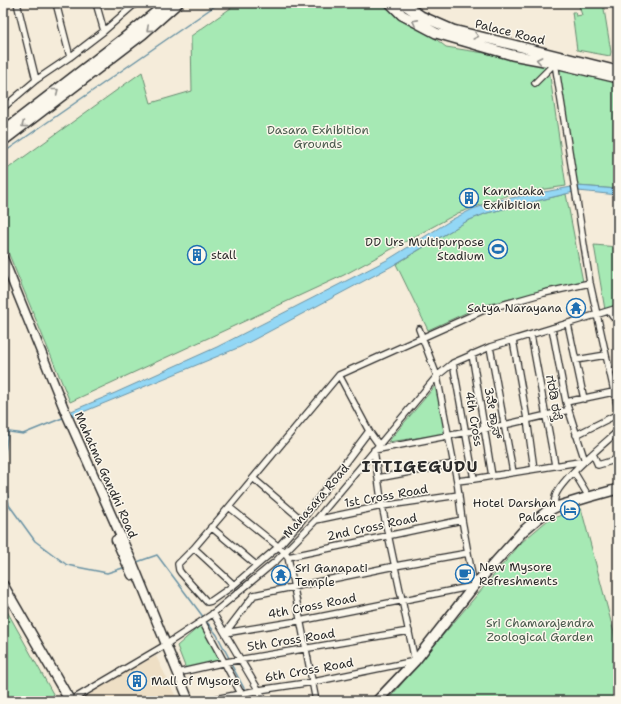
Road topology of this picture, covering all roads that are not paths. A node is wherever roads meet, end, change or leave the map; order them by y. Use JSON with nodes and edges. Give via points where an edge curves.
{"nodes":[{"id":1,"x":17,"y":3,"type":"edge"},
{"id":2,"x":56,"y":3,"type":"edge"},
{"id":3,"x":96,"y":3,"type":"edge"},
{"id":4,"x":136,"y":3,"type":"edge"},
{"id":5,"x":167,"y":3,"type":"edge"},
{"id":6,"x":178,"y":3,"type":"edge"},
{"id":7,"x":390,"y":3,"type":"edge"},
{"id":8,"x":402,"y":3,"type":"edge"},
{"id":9,"x":104,"y":31,"type":"junction"},
{"id":10,"x":70,"y":57,"type":"junction"},
{"id":11,"x":555,"y":63,"type":"junction"},
{"id":12,"x":618,"y":72,"type":"edge"},
{"id":13,"x":618,"y":78,"type":"edge"},
{"id":14,"x":36,"y":80,"type":"junction"},
{"id":15,"x":535,"y":83,"type":"dead end"},
{"id":16,"x":3,"y":106,"type":"edge"},
{"id":17,"x":3,"y":131,"type":"edge"},
{"id":18,"x":3,"y":141,"type":"edge"},
{"id":19,"x":3,"y":258,"type":"edge"},
{"id":20,"x":3,"y":272,"type":"edge"},
{"id":21,"x":590,"y":283,"type":"junction"},
{"id":22,"x":618,"y":308,"type":"edge"},
{"id":23,"x":609,"y":311,"type":"junction"},
{"id":24,"x":597,"y":315,"type":"junction"},
{"id":25,"x":618,"y":320,"type":"edge"},
{"id":26,"x":568,"y":324,"type":"junction"},
{"id":27,"x":552,"y":328,"type":"junction"},
{"id":28,"x":419,"y":329,"type":"dead end"},
{"id":29,"x":531,"y":334,"type":"junction"},
{"id":30,"x":422,"y":337,"type":"junction"},
{"id":31,"x":513,"y":340,"type":"junction"},
{"id":32,"x":490,"y":347,"type":"junction"},
{"id":33,"x":472,"y":354,"type":"junction"},
{"id":34,"x":606,"y":355,"type":"junction"},
{"id":35,"x":576,"y":360,"type":"junction"},
{"id":36,"x":453,"y":363,"type":"junction"},
{"id":37,"x":339,"y":375,"type":"junction"},
{"id":38,"x":437,"y":376,"type":"junction"},
{"id":39,"x":616,"y":392,"type":"edge"},
{"id":40,"x":584,"y":399,"type":"junction"},
{"id":41,"x":566,"y":402,"type":"junction"},
{"id":42,"x":618,"y":409,"type":"edge"},
{"id":43,"x":569,"y":410,"type":"junction"},
{"id":44,"x":618,"y":414,"type":"edge"},
{"id":45,"x":64,"y":416,"type":"junction"},
{"id":46,"x":546,"y":416,"type":"junction"},
{"id":47,"x":527,"y":419,"type":"junction"},
{"id":48,"x":504,"y":425,"type":"junction"},
{"id":49,"x":485,"y":428,"type":"junction"},
{"id":50,"x":369,"y":431,"type":"junction"},
{"id":51,"x":618,"y":431,"type":"edge"},
{"id":52,"x":466,"y":432,"type":"junction"},
{"id":53,"x":448,"y":435,"type":"junction"},
{"id":54,"x":576,"y":435,"type":"junction"},
{"id":55,"x":379,"y":445,"type":"junction"},
{"id":56,"x":374,"y":450,"type":"junction"},
{"id":57,"x":593,"y":454,"type":"junction"},
{"id":58,"x":618,"y":459,"type":"edge"},
{"id":59,"x":585,"y":461,"type":"junction"},
{"id":60,"x":453,"y":464,"type":"junction"},
{"id":61,"x":555,"y":465,"type":"junction"},
{"id":62,"x":534,"y":469,"type":"junction"},
{"id":63,"x":513,"y":472,"type":"junction"},
{"id":64,"x":574,"y":472,"type":"junction"},
{"id":65,"x":492,"y":476,"type":"junction"},
{"id":66,"x":253,"y":478,"type":"junction"},
{"id":67,"x":378,"y":478,"type":"junction"},
{"id":68,"x":474,"y":479,"type":"junction"},
{"id":69,"x":457,"y":481,"type":"junction"},
{"id":70,"x":618,"y":489,"type":"edge"},
{"id":71,"x":459,"y":495,"type":"junction"},
{"id":72,"x":588,"y":496,"type":"junction"},
{"id":73,"x":382,"y":506,"type":"junction"},
{"id":74,"x":229,"y":507,"type":"junction"},
{"id":75,"x":556,"y":507,"type":"junction"},
{"id":76,"x":302,"y":520,"type":"junction"},
{"id":77,"x":316,"y":520,"type":"junction"},
{"id":78,"x":462,"y":520,"type":"junction"},
{"id":79,"x":211,"y":527,"type":"junction"},
{"id":80,"x":388,"y":535,"type":"junction"},
{"id":81,"x":278,"y":547,"type":"junction"},
{"id":82,"x":194,"y":548,"type":"junction"},
{"id":83,"x":468,"y":553,"type":"junction"},
{"id":84,"x":286,"y":554,"type":"junction"},
{"id":85,"x":256,"y":565,"type":"junction"},
{"id":86,"x":395,"y":566,"type":"junction"},
{"id":87,"x":3,"y":585,"type":"edge"},
{"id":88,"x":234,"y":585,"type":"junction"},
{"id":89,"x":474,"y":586,"type":"junction"},
{"id":90,"x":293,"y":587,"type":"junction"},
{"id":91,"x":402,"y":600,"type":"junction"},
{"id":92,"x":212,"y":614,"type":"junction"},
{"id":93,"x":301,"y":620,"type":"junction"},
{"id":94,"x":202,"y":621,"type":"junction"},
{"id":95,"x":409,"y":630,"type":"junction"},
{"id":96,"x":225,"y":633,"type":"junction"},
{"id":97,"x":164,"y":646,"type":"junction"},
{"id":98,"x":306,"y":649,"type":"junction"},
{"id":99,"x":237,"y":660,"type":"junction"},
{"id":100,"x":415,"y":661,"type":"junction"},
{"id":101,"x":226,"y":662,"type":"junction"},
{"id":102,"x":177,"y":673,"type":"junction"},
{"id":103,"x":313,"y":682,"type":"junction"},
{"id":104,"x":256,"y":690,"type":"junction"},
{"id":105,"x":243,"y":693,"type":"junction"},
{"id":106,"x":70,"y":701,"type":"edge"},
{"id":107,"x":183,"y":701,"type":"edge"},
{"id":108,"x":189,"y":701,"type":"edge"},
{"id":109,"x":206,"y":701,"type":"edge"},
{"id":110,"x":246,"y":701,"type":"edge"},
{"id":111,"x":265,"y":701,"type":"edge"},
{"id":112,"x":316,"y":701,"type":"edge"},
{"id":113,"x":377,"y":701,"type":"edge"}],
"edges":[{"from":1,"to":14,"type":"street"},
{"from":2,"to":10,"type":"street"},
{"from":3,"to":9,"type":"street"},
{"from":4,"to":9,"type":"street"},
{"from":17,"to":5,"type":"main road","one_way":true},
{"from":6,"to":18,"type":"main road","one_way":true,"via":[[142,34]]},
{"from":11,"to":7,"type":"main road","one_way":true,"via":[[512,55],[436,33],[402,15]]},
{"from":8,"to":12,"type":"main road","name":"Palace Road","one_way":true,"via":[[421,16],[453,30]]},
{"from":9,"to":10,"type":"street"},
{"from":10,"to":14,"type":"street"},
{"from":11,"to":13,"type":"main road"},
{"from":11,"to":15,"type":"street"},
{"from":11,"to":21,"type":"street"},
{"from":14,"to":16,"type":"street"},
{"from":19,"to":45,"type":"main road","name":"Mahatma Gandhi Road"},
{"from":20,"to":45,"type":"main road","name":"Mahatma Gandhi Road"},
{"from":21,"to":24,"type":"street"},
{"from":21,"to":30,"type":"street","via":[[484,310]]},
{"from":22,"to":23,"type":"street","name":"Manasara Road"},
{"from":23,"to":24,"type":"street","name":"Manasara Road"},
{"from":23,"to":25,"type":"street"},
{"from":24,"to":26,"type":"street","name":"Manasara Road"},
{"from":24,"to":34,"type":"street"},
{"from":26,"to":27,"type":"street","name":"Manasara Road"},
{"from":26,"to":35,"type":"street"},
{"from":27,"to":29,"type":"street","name":"Manasara Road"},
{"from":27,"to":41,"type":"street"},
{"from":28,"to":30,"type":"street"},
{"from":29,"to":31,"type":"street","name":"Manasara Road"},
{"from":29,"to":46,"type":"street","name":"ಗರಡಿ ರಸ್ತೆ"},
{"from":30,"to":37,"type":"street"},
{"from":30,"to":38,"type":"street"},
{"from":31,"to":32,"type":"street","name":"Manasara Road"},
{"from":31,"to":47,"type":"street"},
{"from":32,"to":33,"type":"street","name":"Manasara Road"},
{"from":32,"to":48,"type":"street"},
{"from":33,"to":36,"type":"street","name":"Manasara Road"},
{"from":33,"to":49,"type":"street","name":"3ನೆೇ ಕ್ರಾಸ್"},
{"from":34,"to":35,"type":"street"},
{"from":34,"to":39,"type":"street"},
{"from":35,"to":40,"type":"street"},
{"from":36,"to":38,"type":"street","name":"Manasara Road"},
{"from":36,"to":52,"type":"street","name":"4th Cross"},
{"from":37,"to":50,"type":"street"},
{"from":37,"to":66,"type":"street"},
{"from":38,"to":53,"type":"street"},
{"from":38,"to":55,"type":"street","name":"Manasara Road"},
{"from":39,"to":40,"type":"street"},
{"from":39,"to":42,"type":"street"},
{"from":40,"to":41,"type":"street"},
{"from":41,"to":43,"type":"street"},
{"from":43,"to":46,"type":"street"},
{"from":43,"to":54,"type":"street"},
{"from":44,"to":54,"type":"street"},
{"from":45,"to":97,"type":"main road","name":"Mahatma Gandhi Road","via":[[128,558]]},
{"from":46,"to":47,"type":"street"},
{"from":46,"to":61,"type":"street","name":"ಗರಡಿ ರಸ್ತೆ"},
{"from":47,"to":48,"type":"street"},
{"from":47,"to":62,"type":"street"},
{"from":48,"to":49,"type":"street"},
{"from":48,"to":63,"type":"street"},
{"from":49,"to":52,"type":"street"},
{"from":49,"to":65,"type":"street","name":"3ನೆೇ ಕ್ರಾಸ್"},
{"from":50,"to":55,"type":"street"},
{"from":50,"to":76,"type":"street"},
{"from":51,"to":57,"type":"street"},
{"from":52,"to":53,"type":"street"},
{"from":52,"to":68,"type":"street","name":"4th Cross"},
{"from":53,"to":56,"type":"street"},
{"from":53,"to":60,"type":"street"},
{"from":54,"to":59,"type":"street"},
{"from":55,"to":56,"type":"street","name":"Manasara Road"},
{"from":56,"to":67,"type":"street"},
{"from":56,"to":77,"type":"street","name":"Manasara Road"},
{"from":57,"to":58,"type":"street","via":[[598,465]]},
{"from":57,"to":59,"type":"street"},
{"from":59,"to":61,"type":"street"},
{"from":59,"to":64,"type":"street"},
{"from":60,"to":67,"type":"street"},
{"from":60,"to":69,"type":"street"},
{"from":61,"to":62,"type":"street"},
{"from":62,"to":63,"type":"street"},
{"from":63,"to":65,"type":"street"},
{"from":64,"to":72,"type":"street"},
{"from":64,"to":75,"type":"street","via":[[559,488],[555,498]]},
{"from":65,"to":68,"type":"street"},
{"from":66,"to":74,"type":"street"},
{"from":66,"to":76,"type":"street"},
{"from":67,"to":73,"type":"street"},
{"from":68,"to":69,"type":"street"},
{"from":69,"to":71,"type":"street"},
{"from":70,"to":72,"type":"main road"},
{"from":71,"to":73,"type":"street","name":"1st Cross Road"},
{"from":71,"to":78,"type":"street"},
{"from":72,"to":75,"type":"main road"},
{"from":73,"to":77,"type":"street","name":"1st Cross Road"},
{"from":73,"to":80,"type":"street"},
{"from":74,"to":79,"type":"street"},
{"from":74,"to":81,"type":"street"},
{"from":75,"to":89,"type":"main road","via":[[523,531]]},
{"from":76,"to":81,"type":"street"},
{"from":77,"to":84,"type":"street","name":"Manasara Road"},
{"from":78,"to":80,"type":"street","name":"2nd Cross Road"},
{"from":78,"to":83,"type":"street"},
{"from":79,"to":82,"type":"street"},
{"from":79,"to":85,"type":"street"},
{"from":80,"to":84,"type":"street","name":"2nd Cross Road"},
{"from":80,"to":86,"type":"street"},
{"from":81,"to":84,"type":"street"},
{"from":81,"to":85,"type":"street"},
{"from":82,"to":88,"type":"street"},
{"from":82,"to":88,"type":"street","via":[[178,566],[181,573],[207,602]]},
{"from":83,"to":86,"type":"street"},
{"from":83,"to":89,"type":"street"},
{"from":84,"to":90,"type":"street"},
{"from":84,"to":92,"type":"street","name":"Manasara Road"},
{"from":85,"to":88,"type":"street"},
{"from":86,"to":90,"type":"street"},
{"from":86,"to":91,"type":"street"},
{"from":87,"to":106,"type":"main road"},
{"from":89,"to":91,"type":"street","name":"4th Cross Road"},
{"from":89,"to":100,"type":"main road"},
{"from":90,"to":93,"type":"street"},
{"from":90,"to":96,"type":"street","via":[[254,595]]},
{"from":91,"to":93,"type":"street","name":"4th Cross Road"},
{"from":91,"to":95,"type":"street"},
{"from":92,"to":94,"type":"street","name":"Manasara Road"},
{"from":92,"to":96,"type":"street"},
{"from":93,"to":96,"type":"street","name":"4th Cross Road"},
{"from":93,"to":98,"type":"street"},
{"from":94,"to":97,"type":"street","name":"Manasara Road"},
{"from":94,"to":101,"type":"street"},
{"from":95,"to":98,"type":"street","name":"5th Cross Road"},
{"from":95,"to":100,"type":"street"},
{"from":96,"to":99,"type":"street"},
{"from":97,"to":102,"type":"main road","name":"Mahatma Gandhi Road"},
{"from":97,"to":106,"type":"street","name":"Manasara Road"},
{"from":97,"to":107,"type":"main road","name":"Mahatma Gandhi Road"},
{"from":98,"to":99,"type":"street","name":"5th Cross Road"},
{"from":98,"to":103,"type":"street"},
{"from":99,"to":101,"type":"street","name":"5th Cross Road"},
{"from":99,"to":104,"type":"street"},
{"from":100,"to":103,"type":"street","name":"6th Cross Road"},
{"from":100,"to":113,"type":"main road"},
{"from":101,"to":102,"type":"street","name":"5th Cross Road"},
{"from":101,"to":105,"type":"street"},
{"from":102,"to":108,"type":"main road","name":"Mahatma Gandhi Road"},
{"from":103,"to":104,"type":"street","name":"6th Cross Road"},
{"from":103,"to":112,"type":"street"},
{"from":104,"to":105,"type":"street","name":"6th Cross Road"},
{"from":104,"to":111,"type":"street"},
{"from":105,"to":109,"type":"street","name":"6th Cross Road"},
{"from":105,"to":110,"type":"street"}]}
